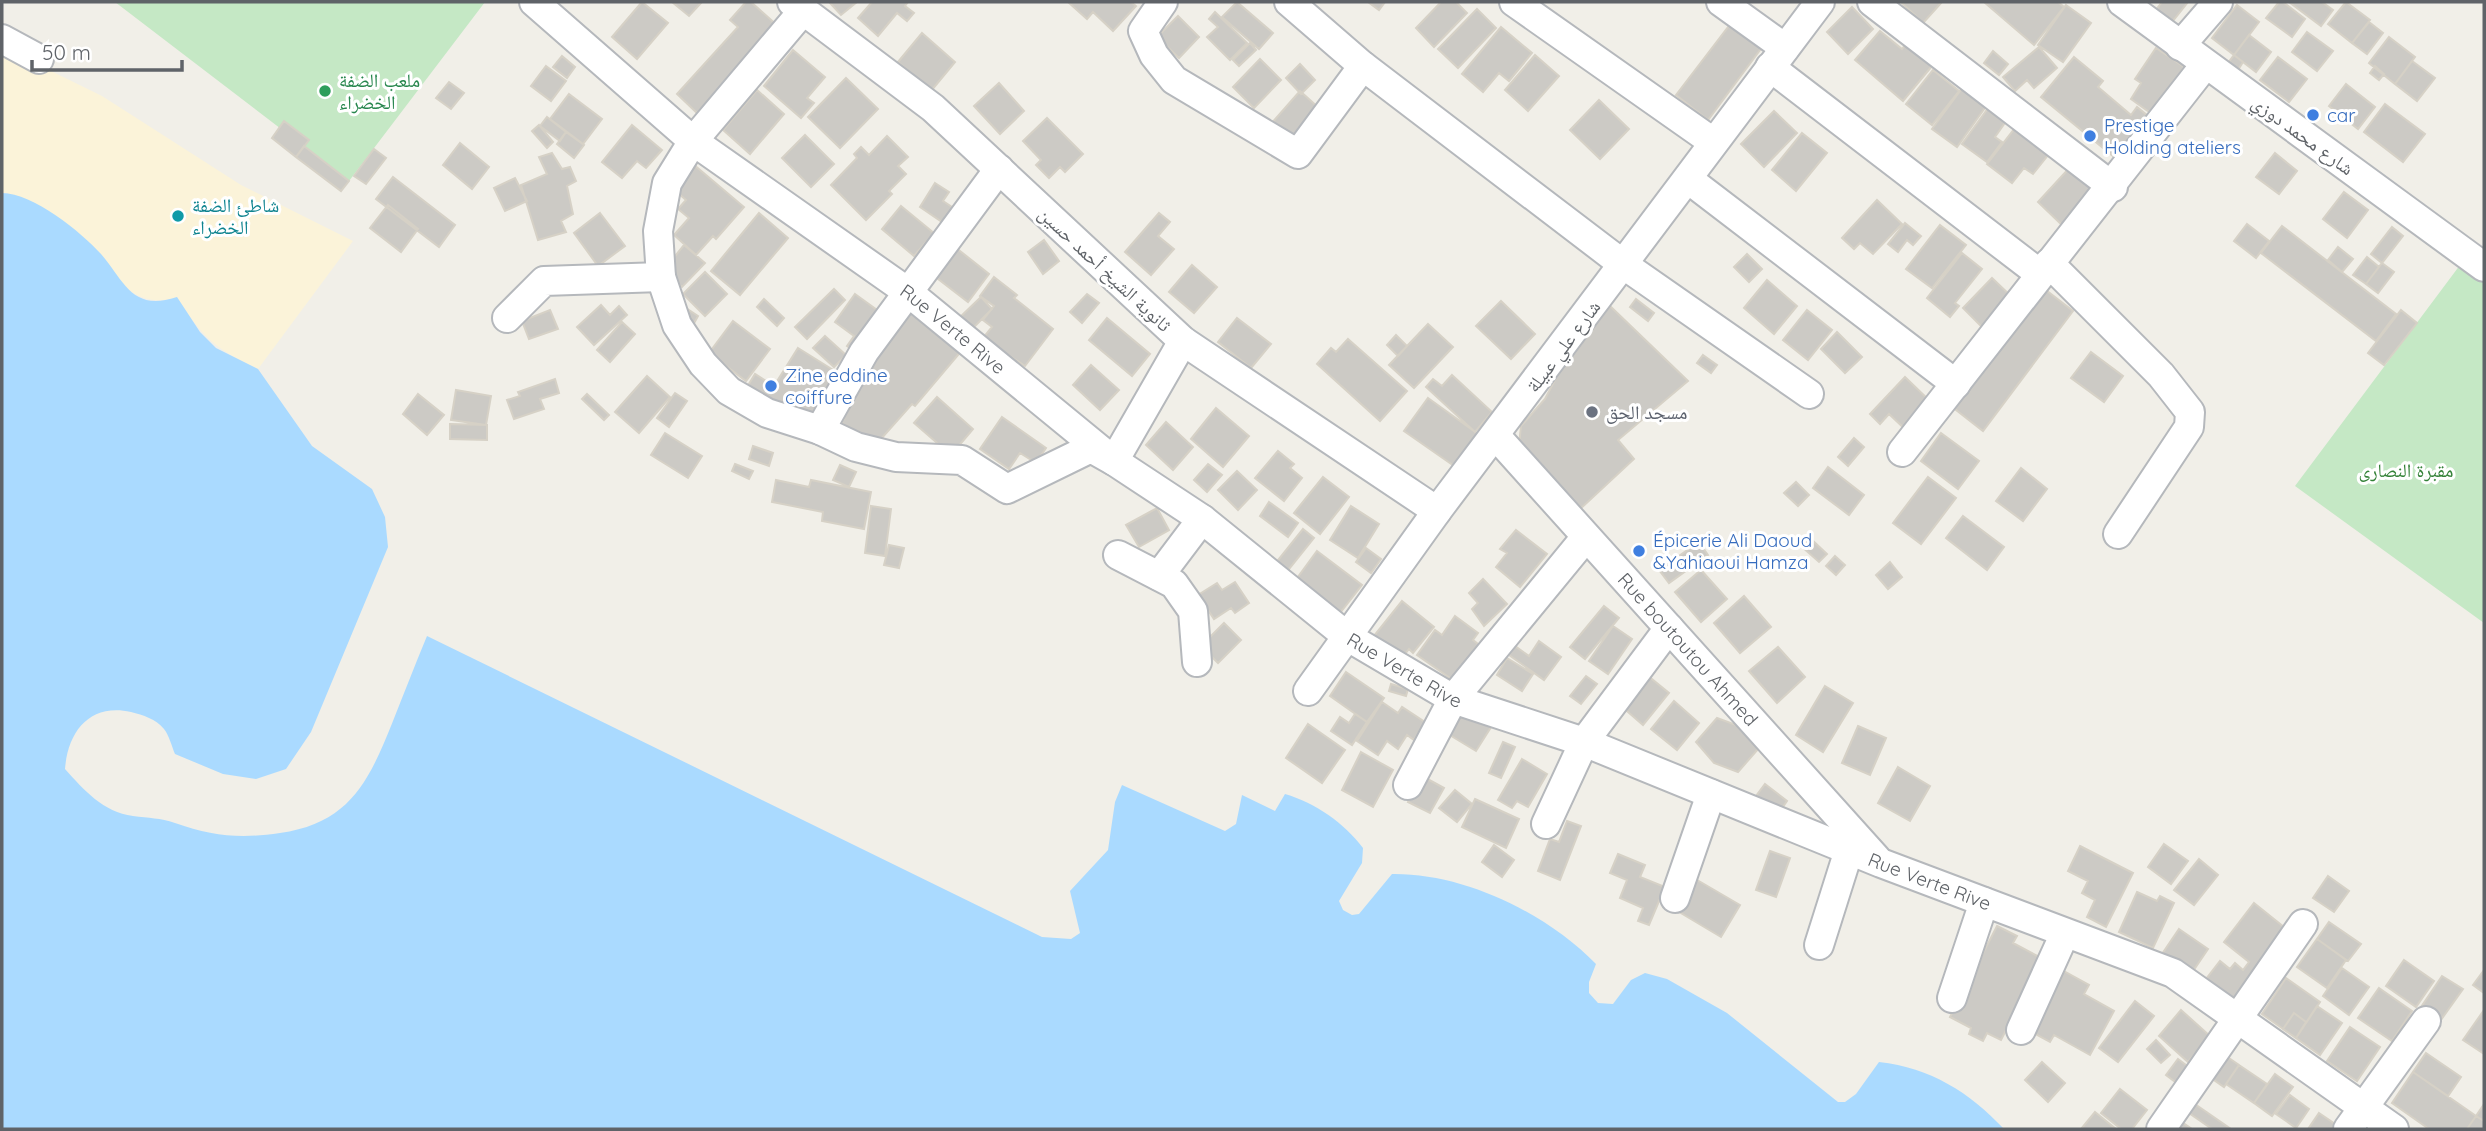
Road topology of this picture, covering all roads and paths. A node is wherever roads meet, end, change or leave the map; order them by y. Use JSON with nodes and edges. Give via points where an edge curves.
{"nodes":[{"id":1,"x":534,"y":2,"type":"edge"},
{"id":2,"x":1163,"y":2,"type":"edge"},
{"id":3,"x":1289,"y":2,"type":"edge"},
{"id":4,"x":1514,"y":2,"type":"edge"},
{"id":5,"x":1721,"y":2,"type":"edge"},
{"id":6,"x":1819,"y":2,"type":"edge"},
{"id":7,"x":1872,"y":2,"type":"edge"},
{"id":8,"x":2122,"y":2,"type":"edge"},
{"id":9,"x":2218,"y":2,"type":"edge"},
{"id":10,"x":797,"y":7,"type":"edge"},
{"id":11,"x":2,"y":38,"type":"edge"},
{"id":12,"x":2180,"y":46,"type":"junction"},
{"id":13,"x":1778,"y":58,"type":"junction"},
{"id":14,"x":39,"y":59,"type":"dead end"},
{"id":15,"x":2206,"y":65,"type":"junction"},
{"id":16,"x":1363,"y":66,"type":"junction"},
{"id":17,"x":693,"y":141,"type":"junction"},
{"id":18,"x":1713,"y":142,"type":"junction"},
{"id":19,"x":999,"y":169,"type":"junction"},
{"id":20,"x":1688,"y":179,"type":"junction"},
{"id":21,"x":2113,"y":187,"type":"junction"},
{"id":22,"x":1624,"y":265,"type":"junction"},
{"id":23,"x":2484,"y":267,"type":"edge"},
{"id":24,"x":2044,"y":268,"type":"junction"},
{"id":25,"x":661,"y":277,"type":"junction"},
{"id":26,"x":908,"y":292,"type":"junction"},
{"id":27,"x":506,"y":318,"type":"dead end"},
{"id":28,"x":1183,"y":341,"type":"junction"},
{"id":29,"x":1956,"y":384,"type":"junction"},
{"id":30,"x":1809,"y":394,"type":"dead end"},
{"id":31,"x":820,"y":430,"type":"junction"},
{"id":32,"x":1496,"y":436,"type":"junction"},
{"id":33,"x":1902,"y":452,"type":"dead end"},
{"id":34,"x":1114,"y":461,"type":"junction"},
{"id":35,"x":1437,"y":512,"type":"junction"},
{"id":36,"x":1202,"y":519,"type":"junction"},
{"id":37,"x":2118,"y":534,"type":"dead end"},
{"id":38,"x":1586,"y":537,"type":"junction"},
{"id":39,"x":1118,"y":555,"type":"dead end"},
{"id":40,"x":1159,"y":576,"type":"junction"},
{"id":41,"x":1669,"y":628,"type":"junction"},
{"id":42,"x":1348,"y":637,"type":"junction"},
{"id":43,"x":1197,"y":662,"type":"dead end"},
{"id":44,"x":1308,"y":691,"type":"dead end"},
{"id":45,"x":1453,"y":699,"type":"junction"},
{"id":46,"x":1584,"y":742,"type":"junction"},
{"id":47,"x":1408,"y":785,"type":"dead end"},
{"id":48,"x":1711,"y":794,"type":"junction"},
{"id":49,"x":1546,"y":824,"type":"dead end"},
{"id":50,"x":1850,"y":850,"type":"junction"},
{"id":51,"x":1881,"y":863,"type":"junction"},
{"id":52,"x":1675,"y":898,"type":"dead end"},
{"id":53,"x":1984,"y":902,"type":"junction"},
{"id":54,"x":2303,"y":924,"type":"dead end"},
{"id":55,"x":2065,"y":933,"type":"junction"},
{"id":56,"x":1819,"y":945,"type":"dead end"},
{"id":57,"x":1952,"y":998,"type":"dead end"},
{"id":58,"x":2235,"y":1020,"type":"junction"},
{"id":59,"x":2427,"y":1021,"type":"dead end"},
{"id":60,"x":2021,"y":1030,"type":"dead end"},
{"id":61,"x":2356,"y":1118,"type":"edge"},
{"id":62,"x":2161,"y":1129,"type":"edge"},
{"id":63,"x":2394,"y":1129,"type":"edge"}],
"edges":[{"from":1,"to":17,"type":"street","name":"Rue Verte Rive"},
{"from":2,"to":16,"type":"street","via":[[1143,31],[1154,55],[1174,80],[1297,154]]},
{"from":3,"to":16,"type":"street"},
{"from":4,"to":18,"type":"street"},
{"from":5,"to":13,"type":"street"},
{"from":6,"to":13,"type":"street","name":"شارع علي عبيلة"},
{"from":7,"to":21,"type":"street"},
{"from":8,"to":12,"type":"street","name":"شارع محمد دوزي"},
{"from":9,"to":12,"type":"street"},
{"from":10,"to":17,"type":"street"},
{"from":10,"to":19,"type":"street","name":"ثانوية الشيخ أحمد حسين","via":[[933,108]]},
{"from":11,"to":14,"type":"street"},
{"from":12,"to":15,"type":"street","name":"شارع محمد دوزي"},
{"from":13,"to":18,"type":"street","name":"شارع علي عبيلة"},
{"from":13,"to":24,"type":"street"},
{"from":15,"to":21,"type":"street"},
{"from":15,"to":23,"type":"street","name":"شارع محمد دوزي"},
{"from":16,"to":22,"type":"street"},
{"from":17,"to":25,"type":"street","via":[[667,183],[658,231]]},
{"from":17,"to":26,"type":"street","name":"Rue Verte Rive"},
{"from":18,"to":20,"type":"street","name":"شارع علي عبيلة"},
{"from":19,"to":26,"type":"street"},
{"from":19,"to":28,"type":"street","name":"ثانوية الشيخ أحمد حسين"},
{"from":20,"to":22,"type":"street","name":"شارع علي عبيلة"},
{"from":20,"to":29,"type":"street"},
{"from":21,"to":24,"type":"street"},
{"from":22,"to":30,"type":"street"},
{"from":22,"to":32,"type":"street","name":"شارع علي عبيلة"},
{"from":24,"to":29,"type":"street"},
{"from":24,"to":37,"type":"street","via":[[2161,375],[2190,412],[2189,426]]},
{"from":25,"to":27,"type":"street","via":[[544,281]]},
{"from":25,"to":31,"type":"street","via":[[677,325],[703,364],[729,391],[767,413]]},
{"from":26,"to":31,"type":"street","via":[[864,352]]},
{"from":26,"to":34,"type":"street","name":"Rue Verte Rive"},
{"from":28,"to":34,"type":"street"},
{"from":28,"to":35,"type":"street","name":"ثانوية الشيخ أحمد حسين"},
{"from":29,"to":33,"type":"street"},
{"from":31,"to":34,"type":"street","via":[[856,447],[896,457],[962,460],[1007,489],[1091,448]]},
{"from":32,"to":35,"type":"street","name":"شارع علي عبيلة"},
{"from":32,"to":38,"type":"street","name":"Rue boutoutou Ahmed"},
{"from":34,"to":36,"type":"street","name":"Rue Verte Rive"},
{"from":35,"to":42,"type":"street","name":"شارع علي عبيلة"},
{"from":36,"to":40,"type":"street"},
{"from":36,"to":42,"type":"street","name":"Rue Verte Rive"},
{"from":38,"to":41,"type":"street","name":"Rue boutoutou Ahmed"},
{"from":38,"to":45,"type":"street"},
{"from":39,"to":40,"type":"street"},
{"from":40,"to":43,"type":"street","via":[[1174,584],[1192,611]]},
{"from":41,"to":46,"type":"street"},
{"from":41,"to":51,"type":"street","name":"Rue boutoutou Ahmed"},
{"from":42,"to":44,"type":"street","name":"شارع علي عبيلة"},
{"from":42,"to":45,"type":"street","name":"Rue Verte Rive"},
{"from":45,"to":46,"type":"street","name":"Rue Verte Rive"},
{"from":45,"to":47,"type":"street"},
{"from":46,"to":48,"type":"street","name":"Rue Verte Rive"},
{"from":46,"to":49,"type":"street"},
{"from":48,"to":50,"type":"street","name":"Rue Verte Rive"},
{"from":48,"to":52,"type":"street"},
{"from":50,"to":51,"type":"street","name":"Rue Verte Rive"},
{"from":50,"to":56,"type":"street"},
{"from":51,"to":53,"type":"street","name":"Rue Verte Rive"},
{"from":53,"to":55,"type":"street","name":"Rue Verte Rive"},
{"from":53,"to":57,"type":"street"},
{"from":54,"to":58,"type":"street"},
{"from":55,"to":58,"type":"street","name":"Rue Verte Rive","via":[[2173,974]]},
{"from":55,"to":60,"type":"street"},
{"from":58,"to":61,"type":"street","name":"Rue Verte Rive"},
{"from":58,"to":62,"type":"street"},
{"from":59,"to":61,"type":"street"},
{"from":61,"to":63,"type":"street","name":"Rue Verte Rive"}]}
